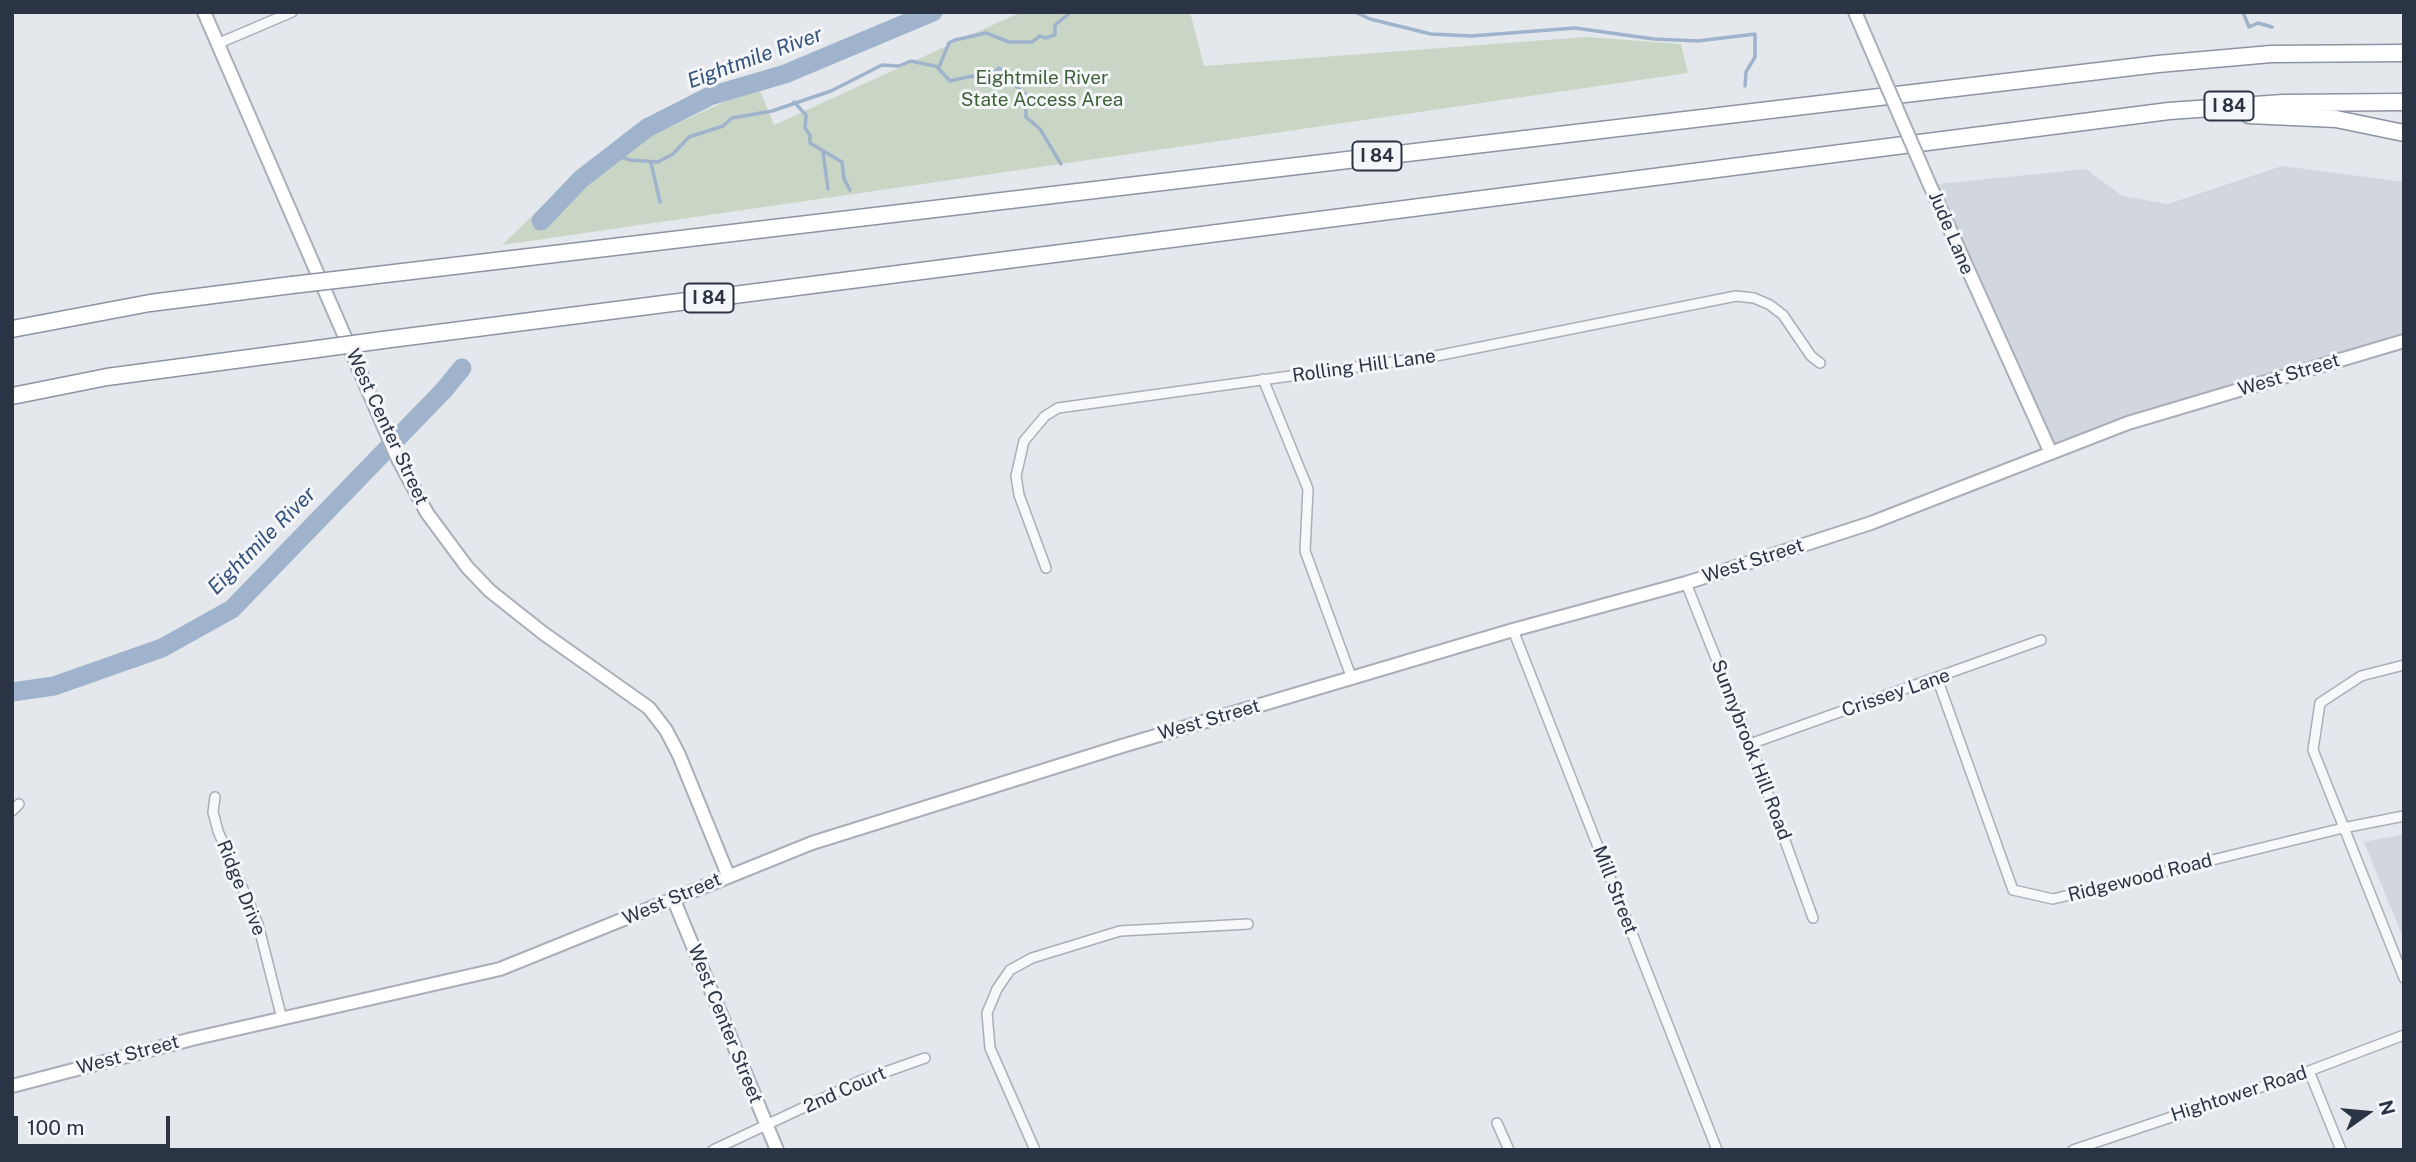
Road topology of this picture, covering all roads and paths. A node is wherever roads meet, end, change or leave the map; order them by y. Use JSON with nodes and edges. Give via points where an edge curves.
{"nodes":[{"id":1,"x":204,"y":12,"type":"edge"},
{"id":2,"x":292,"y":12,"type":"edge"},
{"id":3,"x":1855,"y":12,"type":"edge"},
{"id":4,"x":217,"y":44,"type":"junction"},
{"id":5,"x":2404,"y":53,"type":"edge"},
{"id":6,"x":2404,"y":102,"type":"edge"},
{"id":7,"x":2054,"y":125,"type":"junction"},
{"id":8,"x":2404,"y":133,"type":"edge"},
{"id":9,"x":12,"y":329,"type":"edge"},
{"id":10,"x":2404,"y":341,"type":"edge"},
{"id":11,"x":1820,"y":363,"type":"dead end"},
{"id":12,"x":1264,"y":379,"type":"junction"},
{"id":13,"x":12,"y":396,"type":"edge"},
{"id":14,"x":2050,"y":451,"type":"junction"},
{"id":15,"x":1046,"y":568,"type":"dead end"},
{"id":16,"x":1686,"y":583,"type":"junction"},
{"id":17,"x":1513,"y":630,"type":"junction"},
{"id":18,"x":2041,"y":640,"type":"dead end"},
{"id":19,"x":2404,"y":665,"type":"edge"},
{"id":20,"x":1937,"y":678,"type":"junction"},
{"id":21,"x":1352,"y":679,"type":"junction"},
{"id":22,"x":1750,"y":744,"type":"junction"},
{"id":23,"x":215,"y":797,"type":"dead end"},
{"id":24,"x":2404,"y":816,"type":"edge"},
{"id":25,"x":2343,"y":828,"type":"junction"},
{"id":26,"x":728,"y":875,"type":"junction"},
{"id":27,"x":673,"y":898,"type":"junction"},
{"id":28,"x":1813,"y":918,"type":"dead end"},
{"id":29,"x":1248,"y":924,"type":"dead end"},
{"id":30,"x":2404,"y":978,"type":"edge"},
{"id":31,"x":282,"y":1019,"type":"junction"},
{"id":32,"x":2404,"y":1035,"type":"edge"},
{"id":33,"x":925,"y":1058,"type":"dead end"},
{"id":34,"x":2309,"y":1071,"type":"junction"},
{"id":35,"x":12,"y":1086,"type":"edge"},
{"id":36,"x":1497,"y":1123,"type":"dead end"},
{"id":37,"x":767,"y":1126,"type":"junction"},
{"id":38,"x":713,"y":1150,"type":"edge"},
{"id":39,"x":777,"y":1150,"type":"edge"},
{"id":40,"x":1035,"y":1150,"type":"edge"},
{"id":41,"x":1509,"y":1150,"type":"edge"},
{"id":42,"x":1717,"y":1150,"type":"edge"},
{"id":43,"x":2073,"y":1150,"type":"edge"},
{"id":44,"x":2341,"y":1150,"type":"edge"}],
"edges":[{"from":1,"to":4,"type":"main road","name":"West Center Street"},
{"from":2,"to":4,"type":"street"},
{"from":3,"to":14,"type":"main road","name":"Jude Lane","bridge":true},
{"from":4,"to":26,"type":"main road","name":"West Center Street","via":[[397,457],[427,513],[490,591],[649,708],[666,730]]},
{"from":5,"to":9,"type":"highway","number":"I 84","bridge":true,"via":[[2271,54],[2158,64],[292,285],[95,312]]},
{"from":6,"to":7,"type":"highway","number":"I 84","via":[[2226,106]]},
{"from":7,"to":8,"type":"highway","via":[[2290,115]]},
{"from":7,"to":13,"type":"highway","number":"I 84","bridge":true,"via":[[383,340],[107,377]]},
{"from":10,"to":14,"type":"main road","name":"West Street","via":[[2128,423]]},
{"from":11,"to":12,"type":"street","name":"Rolling Hill Lane","via":[[1776,310],[1754,298],[1736,296],[1436,356]]},
{"from":12,"to":15,"type":"street","name":"Rolling Hill Lane","via":[[1074,404],[1045,416],[1024,441],[1016,476]]},
{"from":12,"to":21,"type":"street","via":[[1306,481],[1305,551]]},
{"from":14,"to":16,"type":"main road","name":"West Street","via":[[1871,523]]},
{"from":16,"to":17,"type":"main road","name":"West Street"},
{"from":16,"to":22,"type":"street","name":"Sunnybrook Hill Road"},
{"from":17,"to":21,"type":"main road","name":"West Street"},
{"from":17,"to":42,"type":"street","name":"Mill Street"},
{"from":18,"to":20,"type":"street","name":"Crissey Lane"},
{"from":19,"to":25,"type":"street","via":[[2361,676],[2320,703],[2313,750]]},
{"from":20,"to":22,"type":"street","name":"Crissey Lane"},
{"from":20,"to":25,"type":"street","name":"Ridgewood Road","via":[[2013,891],[2053,899]]},
{"from":21,"to":26,"type":"main road","name":"West Street","via":[[955,797]]},
{"from":22,"to":28,"type":"street","name":"Sunnybrook Hill Road"},
{"from":23,"to":31,"type":"street","name":"Ridge Drive","via":[[218,831],[258,924]]},
{"from":24,"to":25,"type":"street","name":"Ridgewood Road"},
{"from":25,"to":30,"type":"street"},
{"from":26,"to":27,"type":"main road","name":"West Street"},
{"from":27,"to":31,"type":"main road","name":"West Street","via":[[500,969]]},
{"from":27,"to":37,"type":"main road","name":"West Center Street"},
{"from":29,"to":40,"type":"street","via":[[1120,931],[1032,958],[1010,970],[987,1013],[990,1048]]},
{"from":31,"to":35,"type":"main road","name":"West Street"},
{"from":32,"to":34,"type":"street","name":"Hightower Road"},
{"from":33,"to":37,"type":"street","name":"2nd Court","via":[[860,1081]]},
{"from":34,"to":43,"type":"street","name":"Hightower Road"},
{"from":34,"to":44,"type":"street"},
{"from":36,"to":41,"type":"street"},
{"from":37,"to":38,"type":"street","name":"2nd Court"},
{"from":37,"to":39,"type":"main road","name":"West Center Street"}]}
